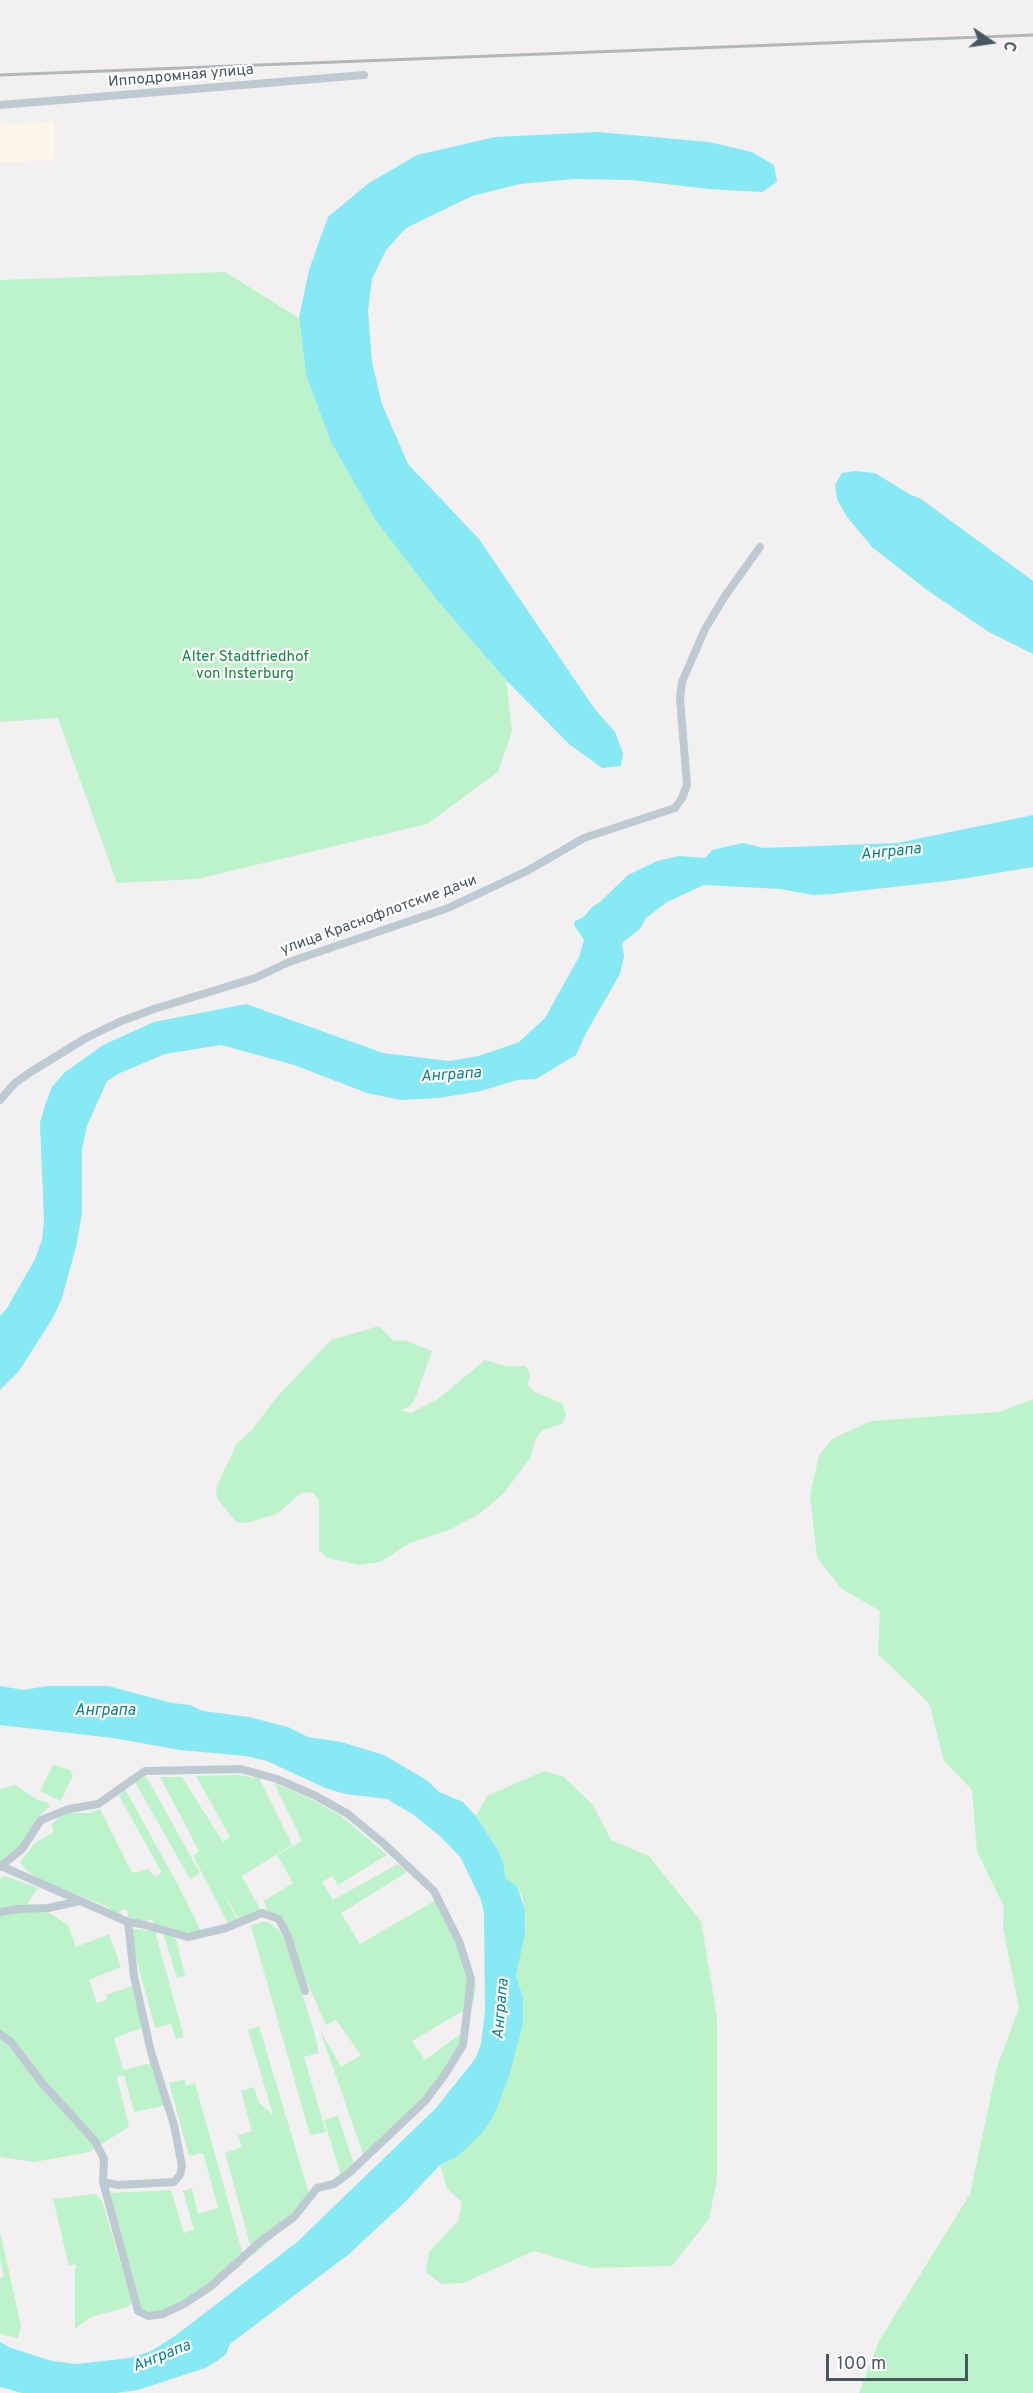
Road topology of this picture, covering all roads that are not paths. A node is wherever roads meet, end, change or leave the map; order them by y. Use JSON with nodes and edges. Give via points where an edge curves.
{"nodes":[{"id":1,"x":364,"y":75,"type":"dead end"},
{"id":2,"x":0,"y":105,"type":"edge"},
{"id":3,"x":760,"y":547,"type":"dead end"},
{"id":4,"x":0,"y":1100,"type":"edge"},
{"id":5,"x":1,"y":1867,"type":"edge"},
{"id":6,"x":80,"y":1901,"type":"junction"},
{"id":7,"x":0,"y":1912,"type":"edge"},
{"id":8,"x":128,"y":1922,"type":"junction"},
{"id":9,"x":305,"y":1990,"type":"dead end"},
{"id":10,"x":0,"y":2034,"type":"edge"},
{"id":11,"x":103,"y":2182,"type":"junction"}],
"edges":[{"from":1,"to":2,"type":"street","name":"Ипподромная улица"},
{"from":3,"to":4,"type":"street","name":"улица Краснофлотские дачи","via":[[705,629],[682,682],[687,785],[675,808],[584,838],[448,908],[119,1022],[29,1073]]},
{"from":5,"to":6,"type":"street"},
{"from":5,"to":11,"type":"street","via":[[22,1849],[41,1820],[69,1809],[98,1804],[145,1771],[241,1769],[316,1796],[348,1814],[383,1843],[434,1891],[468,1964],[471,1979],[463,2045],[425,2101],[350,2172],[334,2184],[317,2188],[294,2217],[184,2304],[163,2314],[148,2316],[138,2311]]},
{"from":6,"to":7,"type":"street"},
{"from":6,"to":8,"type":"street"},
{"from":8,"to":9,"type":"street","via":[[188,1936],[226,1928],[262,1913],[279,1919]]},
{"from":8,"to":11,"type":"street","via":[[141,2008],[182,2166],[174,2182]]},
{"from":10,"to":11,"type":"street","via":[[95,2141],[104,2159]]}]}
